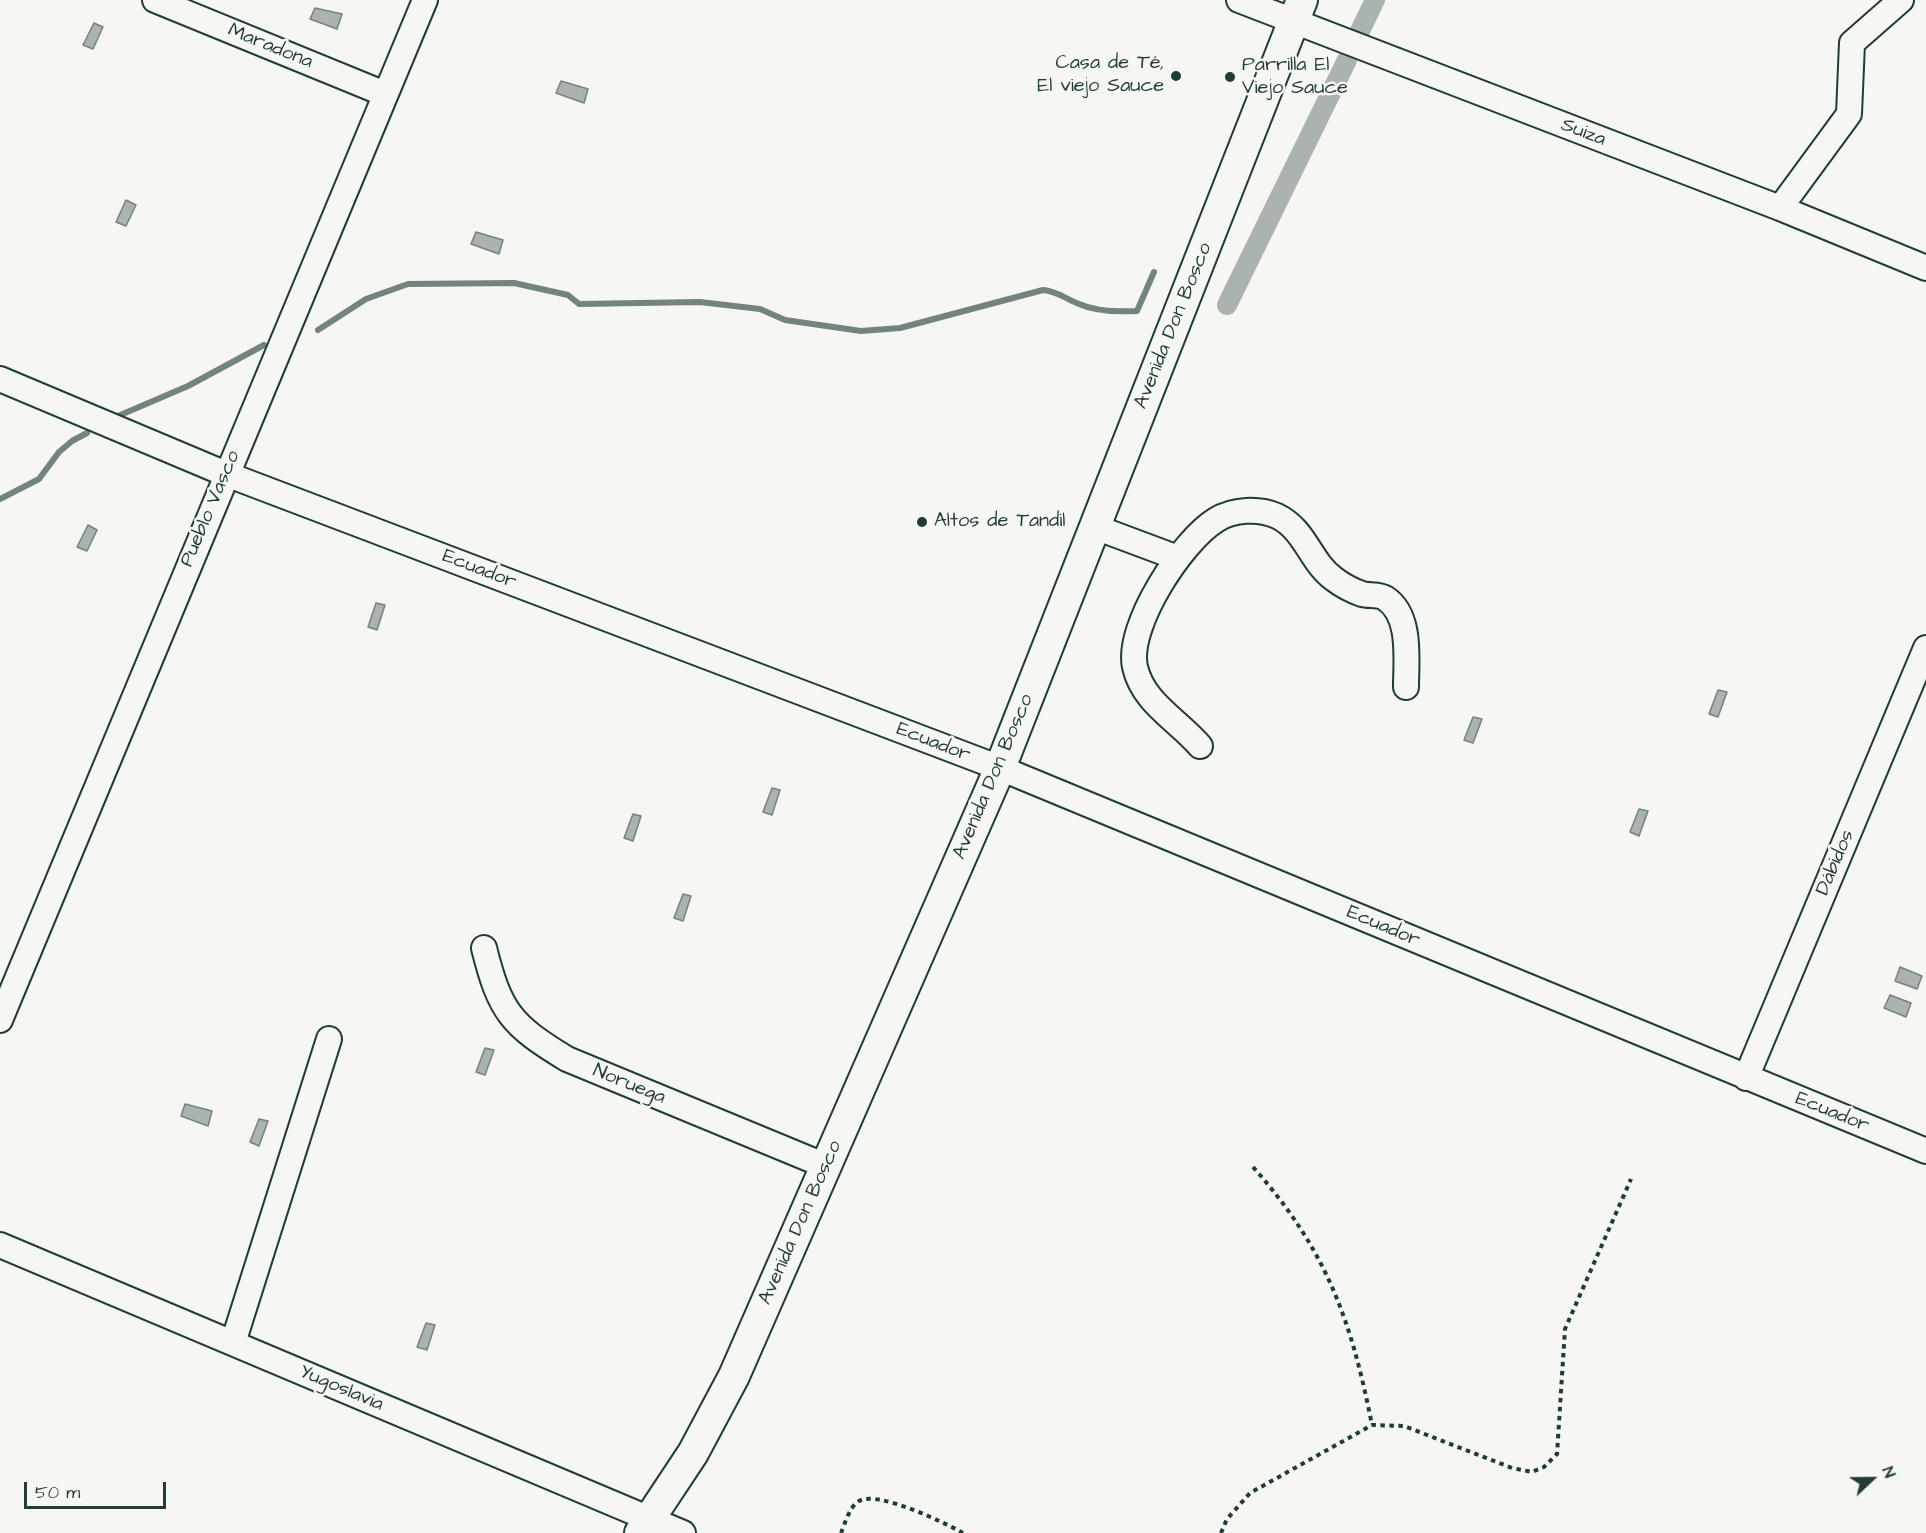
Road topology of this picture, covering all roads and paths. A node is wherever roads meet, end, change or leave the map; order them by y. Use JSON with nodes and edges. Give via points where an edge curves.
{"nodes":[{"id":1,"x":155,"y":0,"type":"edge"},
{"id":2,"x":425,"y":0,"type":"edge"},
{"id":3,"x":1239,"y":0,"type":"edge"},
{"id":4,"x":1901,"y":0,"type":"edge"},
{"id":5,"x":1298,"y":11,"type":"edge"},
{"id":6,"x":385,"y":94,"type":"junction"},
{"id":7,"x":1780,"y":208,"type":"junction"},
{"id":8,"x":1926,"y":268,"type":"edge"},
{"id":9,"x":0,"y":379,"type":"edge"},
{"id":10,"x":226,"y":474,"type":"junction"},
{"id":11,"x":1095,"y":527,"type":"junction"},
{"id":12,"x":1178,"y":558,"type":"junction"},
{"id":13,"x":1926,"y":648,"type":"edge"},
{"id":14,"x":1406,"y":687,"type":"dead end"},
{"id":15,"x":1200,"y":747,"type":"dead end"},
{"id":16,"x":1000,"y":768,"type":"junction"},
{"id":17,"x":484,"y":948,"type":"dead end"},
{"id":18,"x":0,"y":1020,"type":"edge"},
{"id":19,"x":329,"y":1039,"type":"dead end"},
{"id":20,"x":1746,"y":1078,"type":"junction"},
{"id":21,"x":1926,"y":1151,"type":"edge"},
{"id":22,"x":826,"y":1166,"type":"junction"},
{"id":23,"x":1253,"y":1167,"type":"dead end"},
{"id":24,"x":1631,"y":1179,"type":"dead end"},
{"id":25,"x":0,"y":1245,"type":"edge"},
{"id":26,"x":233,"y":1343,"type":"junction"},
{"id":27,"x":1372,"y":1425,"type":"junction"},
{"id":28,"x":644,"y":1526,"type":"edge"},
{"id":29,"x":683,"y":1533,"type":"edge"},
{"id":30,"x":841,"y":1533,"type":"edge"},
{"id":31,"x":963,"y":1533,"type":"edge"},
{"id":32,"x":1221,"y":1533,"type":"edge"}],
"edges":[{"from":1,"to":6,"type":"street","name":"Maradona"},
{"from":2,"to":6,"type":"street","name":"Pueblo Vasco"},
{"from":3,"to":5,"type":"street","name":"Suiza"},
{"from":4,"to":7,"type":"street","via":[[1851,43],[1849,114]]},
{"from":5,"to":7,"type":"street","name":"Suiza"},
{"from":5,"to":11,"type":"main road","name":"Avenida Don Bosco"},
{"from":6,"to":10,"type":"street","name":"Pueblo Vasco"},
{"from":7,"to":8,"type":"street","name":"Suiza"},
{"from":9,"to":10,"type":"street","name":"Ecuador"},
{"from":10,"to":16,"type":"street","name":"Ecuador"},
{"from":10,"to":18,"type":"street","name":"Pueblo Vasco"},
{"from":11,"to":12,"type":"street"},
{"from":11,"to":16,"type":"main road","name":"Avenida Don Bosco"},
{"from":12,"to":14,"type":"street","via":[[1216,519],[1257,510],[1278,516],[1297,530],[1320,569],[1362,594],[1384,597],[1396,609],[1404,627]]},
{"from":12,"to":15,"type":"street","via":[[1144,621],[1134,646],[1135,665],[1142,688]]},
{"from":13,"to":20,"type":"street","name":"Dábidos"},
{"from":16,"to":20,"type":"street","name":"Ecuador"},
{"from":16,"to":22,"type":"main road","name":"Avenida Don Bosco"},
{"from":17,"to":22,"type":"street","name":"Noruega","via":[[494,989],[515,1023],[536,1040],[567,1059]]},
{"from":19,"to":26,"type":"street"},
{"from":20,"to":21,"type":"street","name":"Ecuador"},
{"from":22,"to":28,"type":"main road","name":"Avenida Don Bosco","via":[[734,1376],[693,1453]]},
{"from":23,"to":27,"type":"path","via":[[1285,1202],[1318,1253],[1346,1320]]},
{"from":24,"to":27,"type":"path","via":[[1565,1329],[1557,1454],[1544,1467],[1532,1472],[1512,1468],[1404,1426]]},
{"from":25,"to":26,"type":"street","name":"Yugoslavia"},
{"from":26,"to":28,"type":"street","name":"Yugoslavia"},
{"from":27,"to":32,"type":"path","via":[[1250,1493],[1227,1519]]},
{"from":28,"to":29,"type":"street","name":"Yugoslavia"},
{"from":30,"to":31,"type":"path","via":[[859,1501],[874,1498]]}]}
